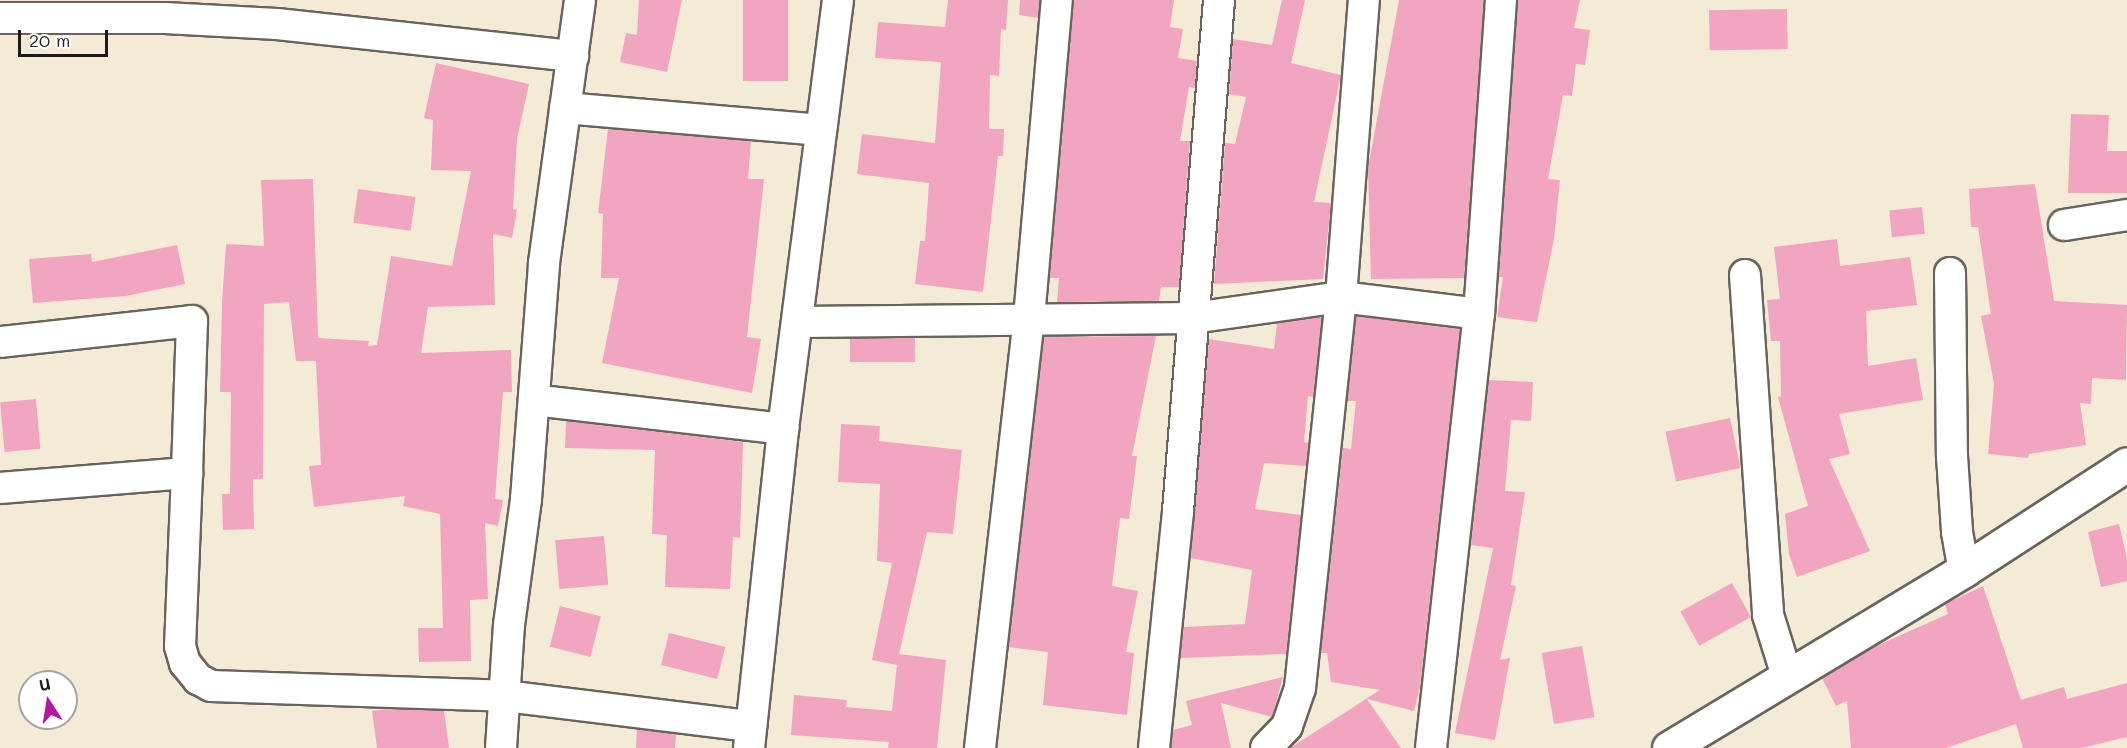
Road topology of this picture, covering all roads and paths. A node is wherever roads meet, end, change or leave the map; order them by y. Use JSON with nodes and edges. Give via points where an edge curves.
{"nodes":[{"id":1,"x":580,"y":0,"type":"edge"},
{"id":2,"x":838,"y":0,"type":"edge"},
{"id":3,"x":1057,"y":0,"type":"edge"},
{"id":4,"x":1219,"y":0,"type":"edge"},
{"id":5,"x":1364,"y":0,"type":"edge"},
{"id":6,"x":1501,"y":0,"type":"edge"},
{"id":7,"x":0,"y":18,"type":"edge"},
{"id":8,"x":573,"y":56,"type":"junction"},
{"id":9,"x":565,"y":108,"type":"junction"},
{"id":10,"x":821,"y":130,"type":"junction"},
{"id":11,"x":2127,"y":215,"type":"edge"},
{"id":12,"x":2064,"y":225,"type":"dead end"},
{"id":13,"x":1950,"y":273,"type":"dead end"},
{"id":14,"x":1745,"y":275,"type":"dead end"},
{"id":15,"x":1341,"y":297,"type":"junction"},
{"id":16,"x":1479,"y":314,"type":"junction"},
{"id":17,"x":1029,"y":318,"type":"junction"},
{"id":18,"x":1192,"y":318,"type":"junction"},
{"id":19,"x":800,"y":322,"type":"junction"},
{"id":20,"x":0,"y":342,"type":"edge"},
{"id":21,"x":534,"y":400,"type":"junction"},
{"id":22,"x":783,"y":429,"type":"junction"},
{"id":23,"x":2127,"y":464,"type":"edge"},
{"id":24,"x":187,"y":473,"type":"junction"},
{"id":25,"x":0,"y":488,"type":"edge"},
{"id":26,"x":1964,"y":570,"type":"junction"},
{"id":27,"x":1787,"y":676,"type":"junction"},
{"id":28,"x":505,"y":696,"type":"junction"},
{"id":29,"x":750,"y":737,"type":"edge"},
{"id":30,"x":501,"y":748,"type":"edge"},
{"id":31,"x":980,"y":748,"type":"edge"},
{"id":32,"x":1154,"y":748,"type":"edge"},
{"id":33,"x":1266,"y":748,"type":"edge"},
{"id":34,"x":1431,"y":748,"type":"edge"},
{"id":35,"x":1669,"y":748,"type":"edge"}],
"edges":[{"from":1,"to":8,"type":"street"},
{"from":2,"to":10,"type":"street"},
{"from":3,"to":17,"type":"street"},
{"from":4,"to":18,"type":"street"},
{"from":5,"to":15,"type":"street"},
{"from":6,"to":16,"type":"street"},
{"from":7,"to":8,"type":"street","via":[[165,18],[277,24]]},
{"from":8,"to":9,"type":"street"},
{"from":9,"to":10,"type":"street"},
{"from":9,"to":21,"type":"street","via":[[543,263]]},
{"from":10,"to":19,"type":"street"},
{"from":11,"to":12,"type":"street"},
{"from":13,"to":26,"type":"street","via":[[1952,456]]},
{"from":14,"to":27,"type":"street","via":[[1768,615]]},
{"from":15,"to":16,"type":"street"},
{"from":15,"to":18,"type":"street"},
{"from":15,"to":33,"type":"street","via":[[1300,688],[1287,726]]},
{"from":16,"to":34,"type":"street"},
{"from":17,"to":18,"type":"street"},
{"from":17,"to":19,"type":"street"},
{"from":17,"to":31,"type":"street"},
{"from":18,"to":32,"type":"street"},
{"from":19,"to":22,"type":"street"},
{"from":20,"to":24,"type":"street","via":[[192,321]]},
{"from":21,"to":22,"type":"street"},
{"from":21,"to":28,"type":"street"},
{"from":22,"to":29,"type":"street"},
{"from":23,"to":26,"type":"street"},
{"from":24,"to":25,"type":"street"},
{"from":24,"to":28,"type":"street","via":[[180,646],[185,663],[198,679],[212,686]]},
{"from":26,"to":27,"type":"street"},
{"from":27,"to":35,"type":"street"},
{"from":28,"to":29,"type":"street"},
{"from":28,"to":30,"type":"street"}]}
